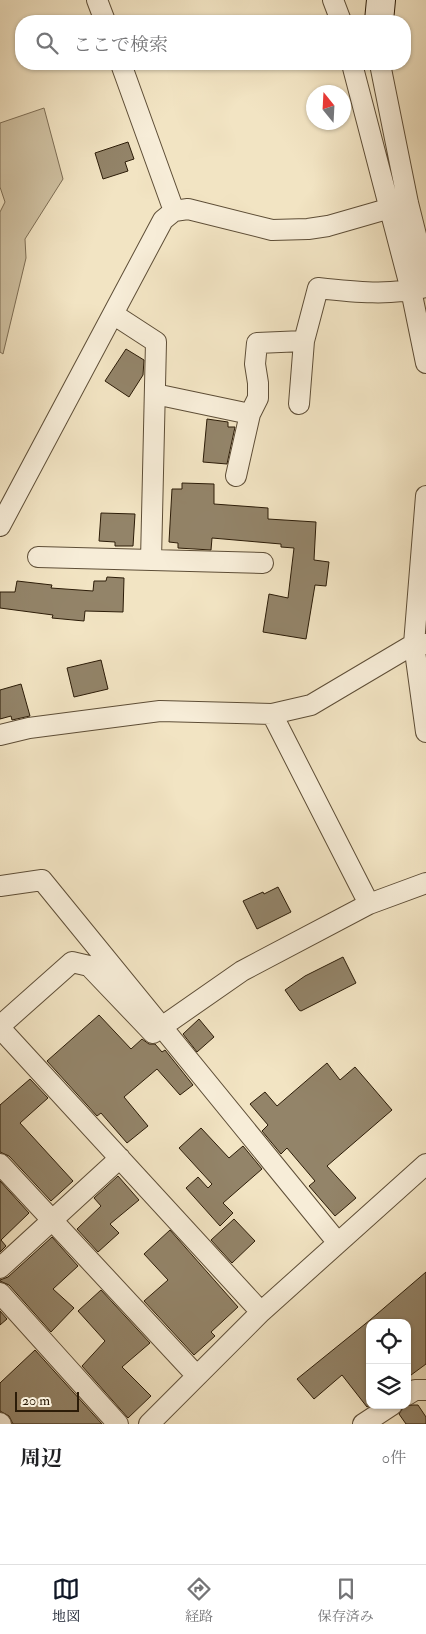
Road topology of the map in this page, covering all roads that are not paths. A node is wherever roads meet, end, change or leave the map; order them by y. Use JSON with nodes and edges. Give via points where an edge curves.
{"nodes":[{"id":1,"x":97,"y":0,"type":"edge"},
{"id":2,"x":333,"y":0,"type":"edge"},
{"id":3,"x":381,"y":0,"type":"edge"},
{"id":4,"x":103,"y":15,"type":"edge"},
{"id":5,"x":339,"y":15,"type":"edge"},
{"id":6,"x":379,"y":15,"type":"edge"},
{"id":7,"x":123,"y":70,"type":"edge"},
{"id":8,"x":354,"y":70,"type":"edge"},
{"id":9,"x":381,"y":70,"type":"edge"},
{"id":10,"x":408,"y":203,"type":"junction"},
{"id":11,"x":389,"y":209,"type":"junction"},
{"id":12,"x":174,"y":210,"type":"junction"},
{"id":13,"x":426,"y":275,"type":"edge"},
{"id":14,"x":419,"y":288,"type":"edge"},
{"id":15,"x":114,"y":314,"type":"junction"},
{"id":16,"x":304,"y":341,"type":"junction"},
{"id":17,"x":426,"y":364,"type":"edge"},
{"id":18,"x":154,"y":394,"type":"junction"},
{"id":19,"x":299,"y":404,"type":"dead end"},
{"id":20,"x":250,"y":414,"type":"junction"},
{"id":21,"x":236,"y":476,"type":"dead end"},
{"id":22,"x":426,"y":496,"type":"edge"},
{"id":23,"x":0,"y":526,"type":"edge"},
{"id":24,"x":38,"y":557,"type":"dead end"},
{"id":25,"x":151,"y":560,"type":"junction"},
{"id":26,"x":263,"y":563,"type":"dead end"},
{"id":27,"x":422,"y":592,"type":"edge"},
{"id":28,"x":420,"y":644,"type":"edge"},
{"id":29,"x":272,"y":714,"type":"junction"},
{"id":30,"x":426,"y":732,"type":"edge"},
{"id":31,"x":0,"y":735,"type":"edge"},
{"id":32,"x":426,"y":883,"type":"edge"},
{"id":33,"x":0,"y":886,"type":"edge"},
{"id":34,"x":369,"y":904,"type":"junction"},
{"id":35,"x":161,"y":1026,"type":"junction"},
{"id":36,"x":0,"y":1027,"type":"edge"},
{"id":37,"x":120,"y":1158,"type":"junction"},
{"id":38,"x":0,"y":1164,"type":"edge"},
{"id":39,"x":426,"y":1164,"type":"edge"},
{"id":40,"x":52,"y":1220,"type":"junction"},
{"id":41,"x":338,"y":1243,"type":"junction"},
{"id":42,"x":0,"y":1268,"type":"edge"},
{"id":43,"x":0,"y":1293,"type":"edge"},
{"id":44,"x":261,"y":1312,"type":"junction"},
{"id":45,"x":197,"y":1376,"type":"junction"},
{"id":46,"x":426,"y":1390,"type":"edge"},
{"id":47,"x":411,"y":1392,"type":"edge"},
{"id":48,"x":386,"y":1409,"type":"edge"},
{"id":49,"x":118,"y":1424,"type":"edge"},
{"id":50,"x":149,"y":1424,"type":"edge"},
{"id":51,"x":363,"y":1424,"type":"edge"}],
"edges":[{"from":1,"to":4,"type":"street"},
{"from":2,"to":5,"type":"street"},
{"from":3,"to":6,"type":"street"},
{"from":7,"to":12,"type":"street"},
{"from":8,"to":11,"type":"street"},
{"from":9,"to":10,"type":"street"},
{"from":10,"to":11,"type":"street"},
{"from":10,"to":13,"type":"street"},
{"from":11,"to":12,"type":"street","via":[[328,226],[281,230],[188,209]]},
{"from":11,"to":14,"type":"street"},
{"from":12,"to":15,"type":"street","via":[[163,220]]},
{"from":14,"to":16,"type":"street","via":[[358,293],[318,288]]},
{"from":14,"to":17,"type":"street"},
{"from":15,"to":18,"type":"street","via":[[156,342]]},
{"from":15,"to":23,"type":"street"},
{"from":16,"to":19,"type":"street"},
{"from":16,"to":20,"type":"street","via":[[258,343],[255,364],[258,398]]},
{"from":18,"to":20,"type":"street"},
{"from":18,"to":25,"type":"street"},
{"from":20,"to":21,"type":"street"},
{"from":22,"to":27,"type":"street"},
{"from":24,"to":25,"type":"street"},
{"from":25,"to":26,"type":"street"},
{"from":27,"to":28,"type":"street"},
{"from":28,"to":29,"type":"street","via":[[311,705]]},
{"from":28,"to":30,"type":"street"},
{"from":29,"to":31,"type":"street","via":[[160,712],[29,728]]},
{"from":29,"to":34,"type":"street"},
{"from":32,"to":34,"type":"street"},
{"from":33,"to":35,"type":"street","via":[[42,880]]},
{"from":34,"to":35,"type":"street","via":[[242,971]]},
{"from":35,"to":36,"type":"street","via":[[153,1033],[90,966],[72,962]]},
{"from":35,"to":41,"type":"street"},
{"from":36,"to":37,"type":"street"},
{"from":37,"to":40,"type":"street"},
{"from":37,"to":44,"type":"street"},
{"from":38,"to":40,"type":"street"},
{"from":39,"to":41,"type":"street"},
{"from":40,"to":42,"type":"street"},
{"from":40,"to":45,"type":"street"},
{"from":41,"to":44,"type":"street"},
{"from":43,"to":49,"type":"street"},
{"from":44,"to":45,"type":"street"},
{"from":45,"to":50,"type":"street"},
{"from":46,"to":47,"type":"street"},
{"from":48,"to":51,"type":"street"}]}
